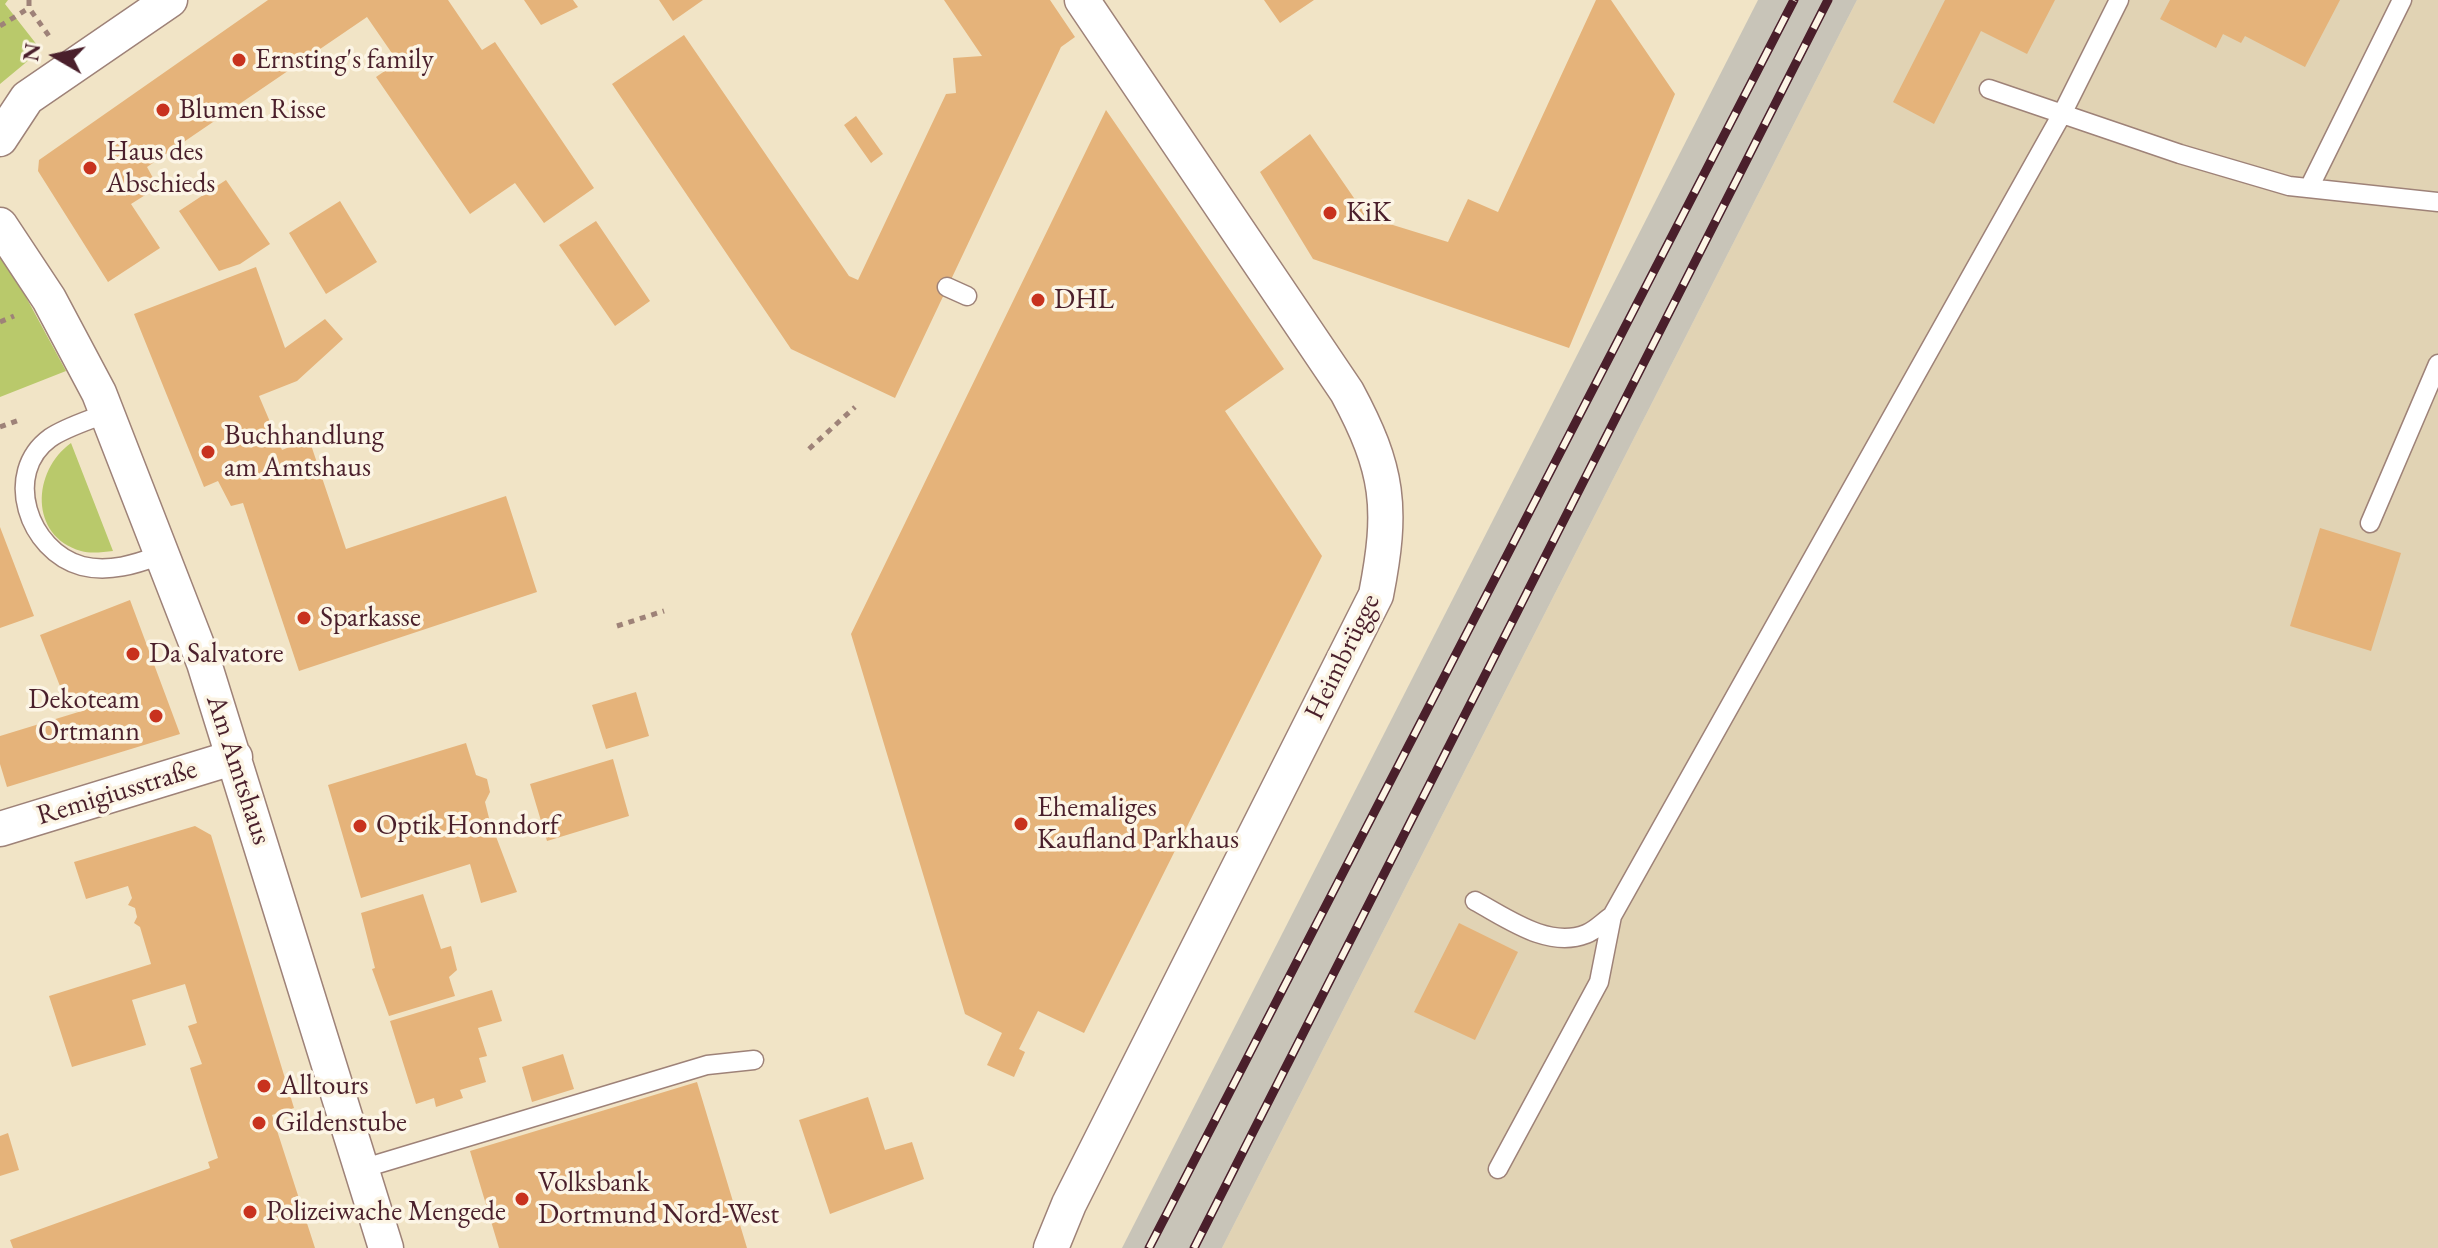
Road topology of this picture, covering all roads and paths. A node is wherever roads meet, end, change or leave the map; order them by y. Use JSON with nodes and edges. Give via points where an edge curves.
{"nodes":[{"id":1,"x":29,"y":0,"type":"edge"},
{"id":2,"x":170,"y":0,"type":"edge"},
{"id":3,"x":1082,"y":0,"type":"edge"},
{"id":4,"x":2119,"y":0,"type":"edge"},
{"id":5,"x":2402,"y":0,"type":"edge"},
{"id":6,"x":0,"y":26,"type":"edge"},
{"id":7,"x":1989,"y":89,"type":"dead end"},
{"id":8,"x":2062,"y":114,"type":"junction"},
{"id":9,"x":0,"y":138,"type":"edge"},
{"id":10,"x":2309,"y":188,"type":"junction"},
{"id":11,"x":2438,"y":202,"type":"edge"},
{"id":12,"x":0,"y":225,"type":"edge"},
{"id":13,"x":947,"y":287,"type":"dead end"},
{"id":14,"x":967,"y":296,"type":"dead end"},
{"id":15,"x":2438,"y":364,"type":"edge"},
{"id":16,"x":855,"y":407,"type":"dead end"},
{"id":17,"x":107,"y":413,"type":"junction"},
{"id":18,"x":809,"y":449,"type":"dead end"},
{"id":19,"x":2370,"y":523,"type":"dead end"},
{"id":20,"x":161,"y":555,"type":"junction"},
{"id":21,"x":664,"y":611,"type":"dead end"},
{"id":22,"x":617,"y":626,"type":"dead end"},
{"id":23,"x":235,"y":757,"type":"junction"},
{"id":24,"x":0,"y":829,"type":"edge"},
{"id":25,"x":1475,"y":901,"type":"dead end"},
{"id":26,"x":1612,"y":916,"type":"junction"},
{"id":27,"x":754,"y":1060,"type":"dead end"},
{"id":28,"x":361,"y":1169,"type":"junction"},
{"id":29,"x":1498,"y":1169,"type":"dead end"},
{"id":30,"x":386,"y":1248,"type":"edge"},
{"id":31,"x":1051,"y":1248,"type":"edge"}],
"edges":[{"from":1,"to":6,"type":"path","via":[[29,8]]},
{"from":2,"to":9,"type":"street","via":[[27,98]]},
{"from":3,"to":31,"type":"street","name":"Heimbrügge","via":[[1347,392],[1370,435],[1387,493],[1387,541],[1376,595]]},
{"from":4,"to":8,"type":"lane"},
{"from":5,"to":10,"type":"lane"},
{"from":7,"to":8,"type":"lane"},
{"from":8,"to":10,"type":"lane","via":[[2180,154]]},
{"from":8,"to":26,"type":"lane"},
{"from":10,"to":11,"type":"lane"},
{"from":12,"to":17,"type":"street","name":"Am Amtshaus","via":[[49,299]]},
{"from":13,"to":14,"type":"lane"},
{"from":15,"to":19,"type":"lane"},
{"from":16,"to":18,"type":"path"},
{"from":17,"to":20,"type":"street","name":"Am Amtshaus"},
{"from":17,"to":20,"type":"lane","via":[[49,438],[27,470],[22,496],[36,530],[82,566],[129,567]]},
{"from":20,"to":23,"type":"street","name":"Am Amtshaus"},
{"from":21,"to":22,"type":"path"},
{"from":23,"to":24,"type":"street","name":"Remigiusstraße"},
{"from":23,"to":28,"type":"street","name":"Am Amtshaus"},
{"from":25,"to":26,"type":"lane","via":[[1534,932],[1563,938],[1587,934]]},
{"from":26,"to":29,"type":"lane","via":[[1599,982]]},
{"from":27,"to":28,"type":"lane","via":[[707,1065]]},
{"from":28,"to":30,"type":"street","name":"Am Amtshaus"}]}
